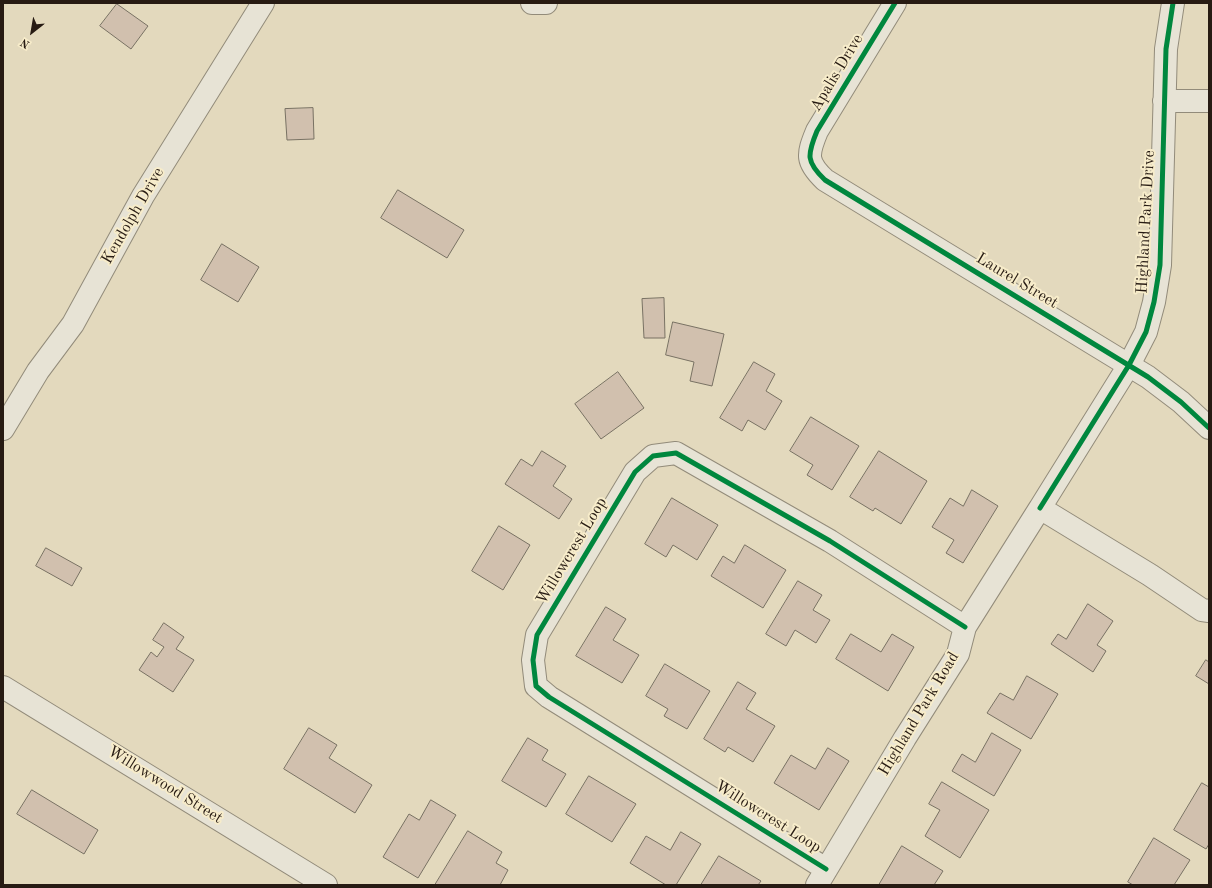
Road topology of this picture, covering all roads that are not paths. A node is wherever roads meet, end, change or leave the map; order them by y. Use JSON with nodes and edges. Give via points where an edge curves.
{"nodes":[{"id":1,"x":263,"y":3,"type":"edge"},
{"id":2,"x":895,"y":3,"type":"edge"},
{"id":3,"x":1173,"y":3,"type":"edge"},
{"id":4,"x":1164,"y":101,"type":"junction"},
{"id":5,"x":1209,"y":101,"type":"edge"},
{"id":6,"x":809,"y":160,"type":"joint"},
{"id":7,"x":1129,"y":365,"type":"junction"},
{"id":8,"x":1209,"y":428,"type":"edge"},
{"id":9,"x":3,"y":429,"type":"edge"},
{"id":10,"x":1040,"y":508,"type":"junction"},
{"id":11,"x":1209,"y":611,"type":"edge"},
{"id":12,"x":965,"y":627,"type":"junction"},
{"id":13,"x":5,"y":693,"type":"edge"},
{"id":14,"x":822,"y":877,"type":"edge"},
{"id":15,"x":326,"y":885,"type":"edge"}],
"edges":[{"from":1,"to":9,"type":"street","name":"Kendolph Drive","via":[[143,196],[73,324],[38,371]]},
{"from":2,"to":6,"type":"street","name":"Apalis Drive","via":[[817,131]]},
{"from":3,"to":4,"type":"street","name":"Highland Park Drive","via":[[1166,49]]},
{"from":4,"to":5,"type":"street"},
{"from":4,"to":7,"type":"street","name":"Highland Park Drive","via":[[1160,265],[1146,332]]},
{"from":6,"to":7,"type":"street","name":"Laurel Street","via":[[825,180]]},
{"from":7,"to":8,"type":"street","name":"Laurel Street","via":[[1181,402]]},
{"from":7,"to":10,"type":"street","name":"Highland Park Drive"},
{"from":10,"to":11,"type":"street","via":[[1202,610]]},
{"from":10,"to":12,"type":"street","name":"Highland Park Road"},
{"from":12,"to":14,"type":"street","name":"Highland Park Road","via":[[958,654]]},
{"from":12,"to":14,"type":"street","name":"Willowcrest Loop","via":[[830,541],[676,453],[654,456],[635,472],[536,635],[533,660],[536,686],[549,698]]},
{"from":13,"to":15,"type":"street","name":"Willowwood Street"}]}
